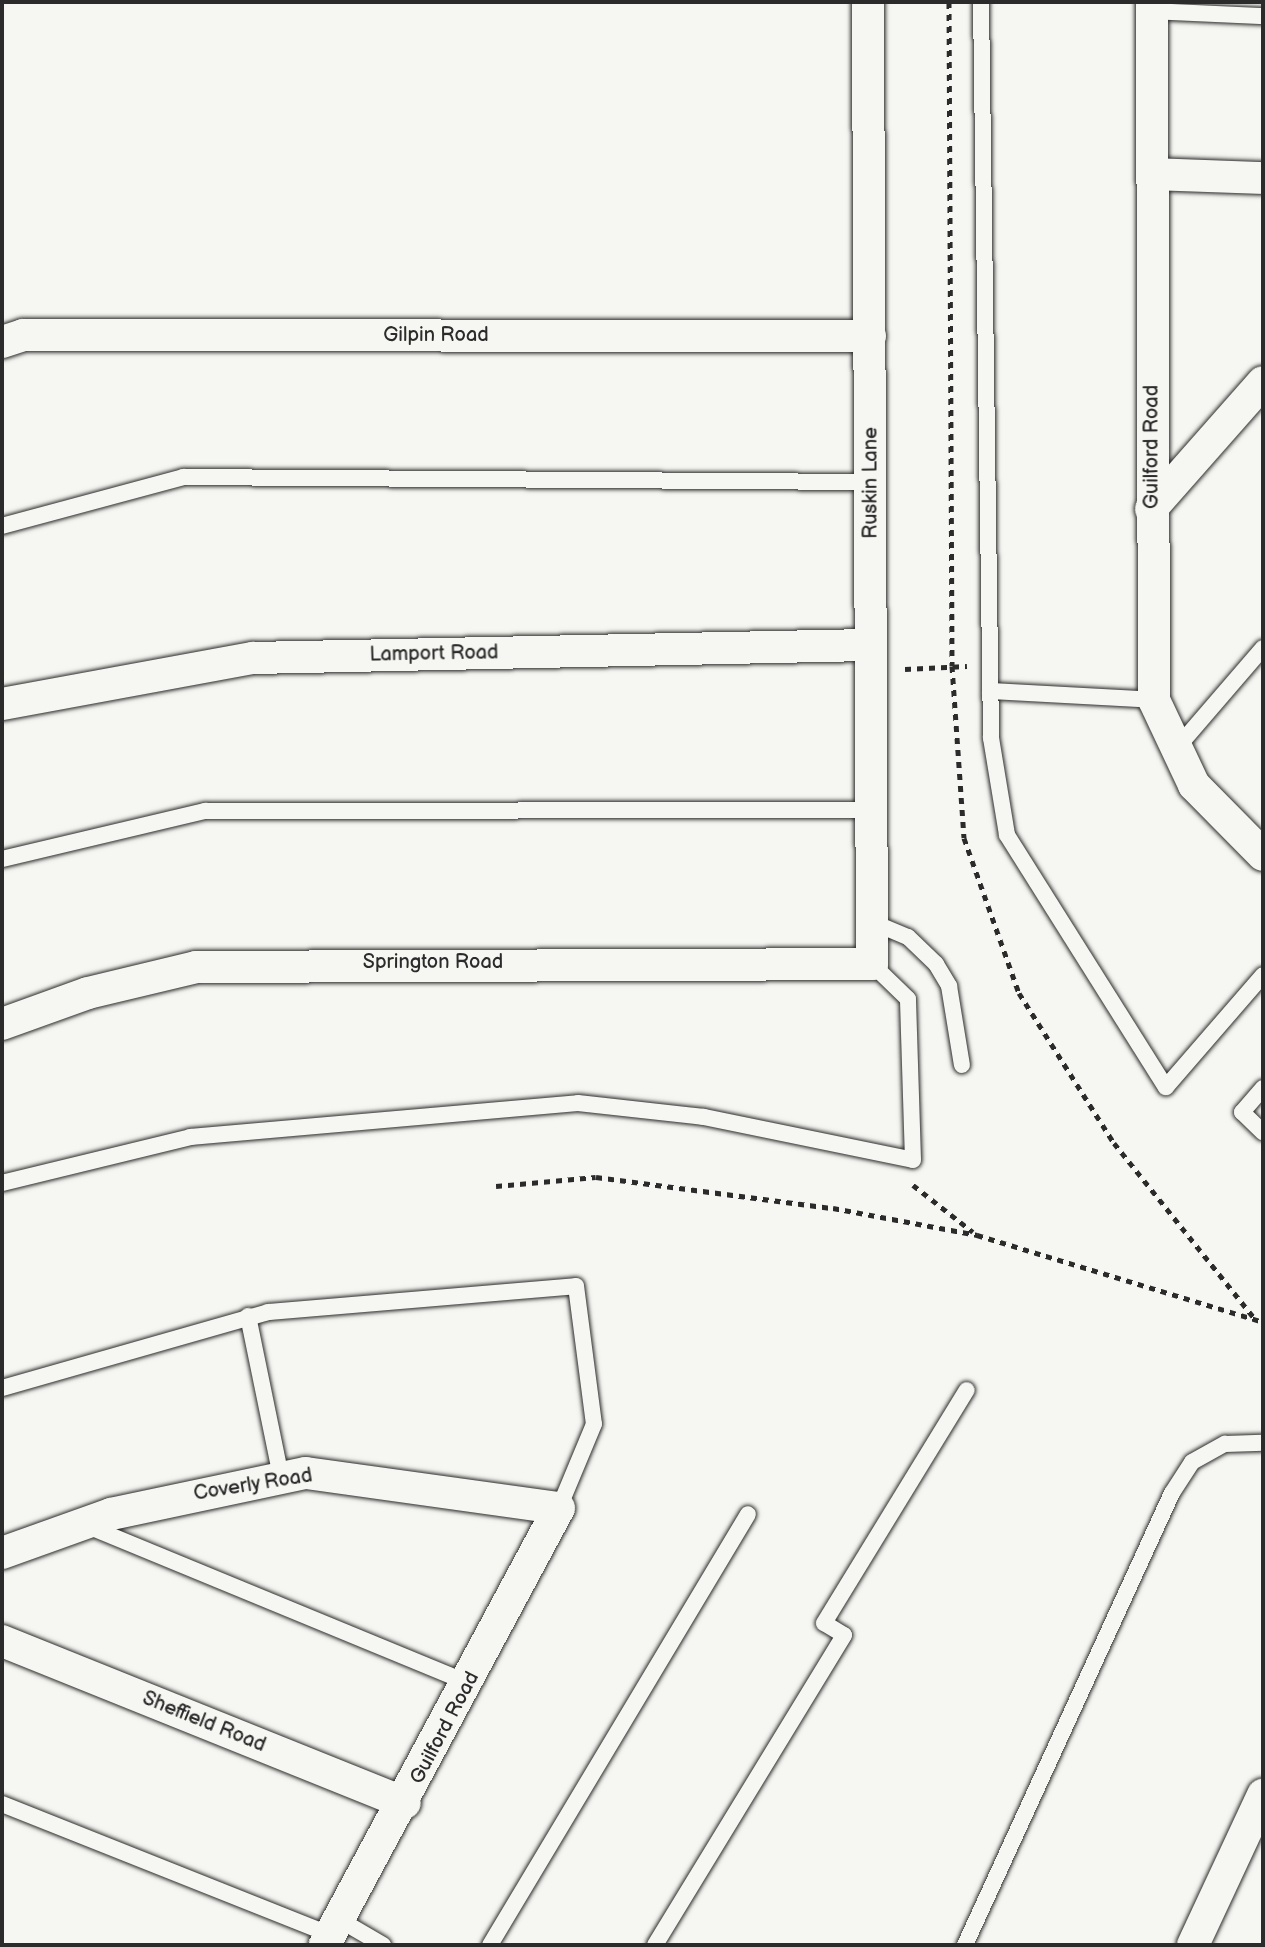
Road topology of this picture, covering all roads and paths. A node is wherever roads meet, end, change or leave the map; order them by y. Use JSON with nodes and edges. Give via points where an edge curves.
{"nodes":[{"id":1,"x":868,"y":2,"type":"edge"},
{"id":2,"x":981,"y":2,"type":"edge"},
{"id":3,"x":1152,"y":7,"type":"edge"},
{"id":4,"x":1263,"y":16,"type":"edge"},
{"id":5,"x":1153,"y":174,"type":"junction"},
{"id":6,"x":1263,"y":178,"type":"edge"},
{"id":7,"x":870,"y":336,"type":"junction"},
{"id":8,"x":2,"y":342,"type":"edge"},
{"id":9,"x":1263,"y":382,"type":"edge"},
{"id":10,"x":871,"y":482,"type":"junction"},
{"id":11,"x":1151,"y":509,"type":"junction"},
{"id":12,"x":2,"y":526,"type":"edge"},
{"id":13,"x":1263,"y":648,"type":"edge"},
{"id":14,"x":872,"y":658,"type":"junction"},
{"id":15,"x":990,"y":668,"type":"junction"},
{"id":16,"x":990,"y":691,"type":"junction"},
{"id":17,"x":1154,"y":700,"type":"junction"},
{"id":18,"x":2,"y":704,"type":"edge"},
{"id":19,"x":1176,"y":749,"type":"junction"},
{"id":20,"x":872,"y":810,"type":"junction"},
{"id":21,"x":1263,"y":855,"type":"edge"},
{"id":22,"x":2,"y":859,"type":"edge"},
{"id":23,"x":872,"y":922,"type":"junction"},
{"id":24,"x":872,"y":964,"type":"junction"},
{"id":25,"x":1263,"y":975,"type":"edge"},
{"id":26,"x":2,"y":1024,"type":"edge"},
{"id":27,"x":962,"y":1065,"type":"dead end"},
{"id":28,"x":1263,"y":1088,"type":"edge"},
{"id":29,"x":1263,"y":1132,"type":"edge"},
{"id":30,"x":913,"y":1160,"type":"junction"},
{"id":31,"x":2,"y":1183,"type":"edge"},
{"id":32,"x":496,"y":1186,"type":"dead end"},
{"id":33,"x":977,"y":1235,"type":"junction"},
{"id":34,"x":248,"y":1316,"type":"junction"},
{"id":35,"x":1263,"y":1322,"type":"edge"},
{"id":36,"x":2,"y":1388,"type":"edge"},
{"id":37,"x":967,"y":1390,"type":"dead end"},
{"id":38,"x":1263,"y":1443,"type":"edge"},
{"id":39,"x":281,"y":1477,"type":"junction"},
{"id":40,"x":559,"y":1508,"type":"junction"},
{"id":41,"x":748,"y":1514,"type":"dead end"},
{"id":42,"x":82,"y":1524,"type":"junction"},
{"id":43,"x":2,"y":1553,"type":"edge"},
{"id":44,"x":2,"y":1641,"type":"edge"},
{"id":45,"x":469,"y":1683,"type":"junction"},
{"id":46,"x":1263,"y":1795,"type":"edge"},
{"id":47,"x":405,"y":1803,"type":"junction"},
{"id":48,"x":2,"y":1804,"type":"edge"},
{"id":49,"x":332,"y":1933,"type":"edge"},
{"id":50,"x":383,"y":1945,"type":"edge"},
{"id":51,"x":490,"y":1945,"type":"edge"},
{"id":52,"x":655,"y":1945,"type":"edge"},
{"id":53,"x":965,"y":1945,"type":"edge"},
{"id":54,"x":1193,"y":1945,"type":"edge"}],
"edges":[{"from":1,"to":7,"type":"street","name":"Ruskin Lane"},
{"from":2,"to":15,"type":"lane"},
{"from":3,"to":4,"type":"lane"},
{"from":3,"to":5,"type":"street","name":"Guilford Road"},
{"from":5,"to":6,"type":"street"},
{"from":5,"to":11,"type":"street","name":"Guilford Road"},
{"from":7,"to":8,"type":"street","name":"Gilpin Road","via":[[23,335]]},
{"from":7,"to":10,"type":"street","name":"Ruskin Lane"},
{"from":9,"to":11,"type":"street"},
{"from":10,"to":12,"type":"lane","via":[[183,477]]},
{"from":10,"to":14,"type":"street","name":"Ruskin Lane"},
{"from":11,"to":17,"type":"street","name":"Guilford Road"},
{"from":13,"to":19,"type":"lane"},
{"from":14,"to":15,"type":"path"},
{"from":14,"to":18,"type":"street","name":"Lamport Road","via":[[253,658]]},
{"from":14,"to":20,"type":"street","name":"Ruskin Lane"},
{"from":15,"to":16,"type":"lane"},
{"from":16,"to":17,"type":"lane"},
{"from":16,"to":25,"type":"lane","via":[[996,795],[1007,835],[1166,1087]]},
{"from":17,"to":19,"type":"street","name":"Guilford Road"},
{"from":19,"to":21,"type":"street","name":"Guilford Road","via":[[1194,785]]},
{"from":20,"to":22,"type":"lane","via":[[205,811]]},
{"from":20,"to":23,"type":"street","name":"Ruskin Lane"},
{"from":23,"to":24,"type":"street","name":"Ruskin Lane"},
{"from":23,"to":27,"type":"lane","via":[[908,937],[936,964],[949,986]]},
{"from":24,"to":26,"type":"street","name":"Springton Road","via":[[196,967]]},
{"from":24,"to":30,"type":"lane","via":[[908,999]]},
{"from":28,"to":29,"type":"lane","via":[[1242,1112]]},
{"from":30,"to":31,"type":"lane","via":[[704,1117],[578,1103],[190,1137]]},
{"from":30,"to":33,"type":"path","via":[[913,1189]]},
{"from":32,"to":33,"type":"path","via":[[596,1177]]},
{"from":33,"to":35,"type":"path"},
{"from":34,"to":36,"type":"lane"},
{"from":34,"to":39,"type":"lane"},
{"from":34,"to":40,"type":"lane","via":[[415,1294],[576,1286],[594,1424]]},
{"from":37,"to":52,"type":"lane","via":[[824,1623],[844,1635]]},
{"from":38,"to":53,"type":"lane","via":[[1225,1444],[1192,1462],[1172,1493]]},
{"from":39,"to":40,"type":"street","name":"Coverly Road","via":[[350,1478]]},
{"from":39,"to":42,"type":"street","name":"Coverly Road"},
{"from":40,"to":45,"type":"street","name":"Guilford Road"},
{"from":41,"to":51,"type":"lane"},
{"from":42,"to":43,"type":"street","name":"Coverly Road"},
{"from":42,"to":45,"type":"lane"},
{"from":44,"to":47,"type":"street","name":"Sheffield Road"},
{"from":45,"to":47,"type":"street","name":"Guilford Road"},
{"from":46,"to":54,"type":"street"},
{"from":47,"to":49,"type":"street","name":"Guilford Road"},
{"from":48,"to":49,"type":"lane"},
{"from":49,"to":50,"type":"lane"}]}
